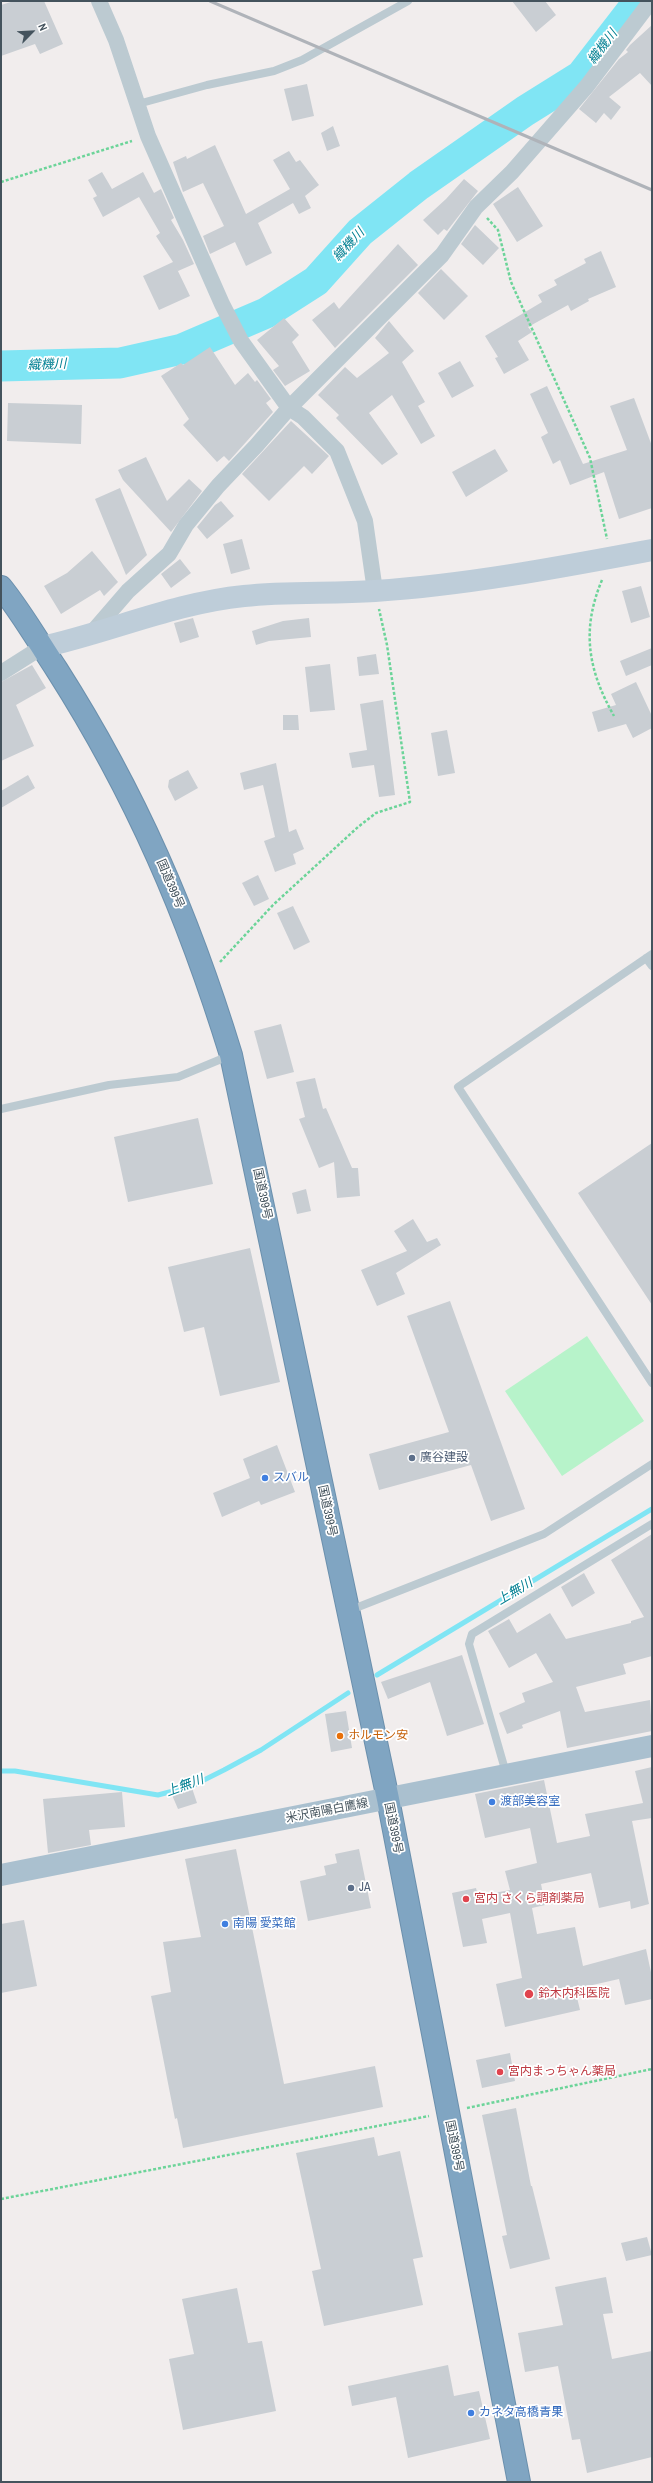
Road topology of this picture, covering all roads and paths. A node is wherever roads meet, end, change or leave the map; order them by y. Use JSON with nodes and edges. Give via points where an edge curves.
{"nodes":[{"id":1,"x":98,"y":1,"type":"edge"},
{"id":2,"x":408,"y":1,"type":"edge"},
{"id":3,"x":651,"y":1,"type":"edge"},
{"id":4,"x":138,"y":104,"type":"junction"},
{"id":5,"x":148,"y":136,"type":"junction"},
{"id":6,"x":1,"y":182,"type":"edge"},
{"id":7,"x":476,"y":207,"type":"junction"},
{"id":8,"x":289,"y":408,"type":"junction"},
{"id":9,"x":652,"y":550,"type":"edge"},
{"id":10,"x":611,"y":558,"type":"junction"},
{"id":11,"x":1,"y":587,"type":"edge"},
{"id":12,"x":375,"y":591,"type":"junction"},
{"id":13,"x":89,"y":636,"type":"junction"},
{"id":14,"x":42,"y":647,"type":"junction"},
{"id":15,"x":1,"y":673,"type":"edge"},
{"id":16,"x":614,"y":716,"type":"dead end"},
{"id":17,"x":649,"y":956,"type":"edge"},
{"id":18,"x":652,"y":966,"type":"edge"},
{"id":19,"x":207,"y":976,"type":"junction"},
{"id":20,"x":232,"y":1055,"type":"junction"},
{"id":21,"x":1,"y":1109,"type":"edge"},
{"id":22,"x":652,"y":1383,"type":"edge"},
{"id":23,"x":652,"y":1464,"type":"edge"},
{"id":24,"x":652,"y":1524,"type":"edge"},
{"id":25,"x":347,"y":1611,"type":"junction"},
{"id":26,"x":652,"y":1746,"type":"edge"},
{"id":27,"x":507,"y":1776,"type":"junction"},
{"id":28,"x":388,"y":1799,"type":"junction"},
{"id":29,"x":1,"y":1875,"type":"edge"},
{"id":30,"x":652,"y":2069,"type":"edge"},
{"id":31,"x":447,"y":2112,"type":"junction"},
{"id":32,"x":1,"y":2199,"type":"edge"},
{"id":33,"x":519,"y":2482,"type":"edge"}],
"edges":[{"from":1,"to":4,"type":"street","via":[[116,40]]},
{"from":2,"to":4,"type":"lane","via":[[302,60],[274,71],[207,84]]},
{"from":3,"to":7,"type":"street","via":[[587,86],[512,172]]},
{"from":4,"to":5,"type":"street"},
{"from":5,"to":6,"type":"path"},
{"from":5,"to":8,"type":"street","via":[[240,341]]},
{"from":7,"to":8,"type":"street","via":[[442,255]]},
{"from":7,"to":10,"type":"path","via":[[498,230],[511,282],[590,458]]},
{"from":8,"to":12,"type":"street","via":[[303,417],[337,450],[365,521]]},
{"from":8,"to":13,"type":"street","via":[[218,486],[186,525],[169,554],[128,591]]},
{"from":9,"to":10,"type":"street"},
{"from":10,"to":12,"type":"street","via":[[507,575]]},
{"from":10,"to":16,"type":"path","via":[[592,604],[590,628],[592,666]]},
{"from":11,"to":14,"type":"highway","name":"国道399号"},
{"from":12,"to":13,"type":"street","via":[[244,596],[148,615]]},
{"from":12,"to":19,"type":"path","via":[[387,645],[410,802],[376,813],[358,827],[273,905]]},
{"from":13,"to":14,"type":"street"},
{"from":14,"to":15,"type":"street"},
{"from":14,"to":19,"type":"highway","name":"国道399号","via":[[95,729],[136,808],[174,890]]},
{"from":17,"to":18,"type":"lane"},
{"from":17,"to":22,"type":"lane","via":[[458,1087]]},
{"from":19,"to":20,"type":"highway","name":"国道399号"},
{"from":20,"to":21,"type":"lane","via":[[178,1077],[110,1085]]},
{"from":20,"to":25,"type":"highway","name":"国道399号"},
{"from":23,"to":25,"type":"lane","via":[[544,1534]]},
{"from":24,"to":27,"type":"lane","via":[[472,1634],[469,1644]]},
{"from":25,"to":28,"type":"highway","name":"国道399号"},
{"from":26,"to":27,"type":"main road","name":"米沢南陽白鷹線"},
{"from":27,"to":28,"type":"main road","name":"米沢南陽白鷹線"},
{"from":28,"to":29,"type":"main road","name":"米沢南陽白鷹線"},
{"from":28,"to":31,"type":"highway","name":"国道399号"},
{"from":30,"to":31,"type":"path"},
{"from":31,"to":32,"type":"path"},
{"from":31,"to":33,"type":"highway","name":"国道399号"}]}
